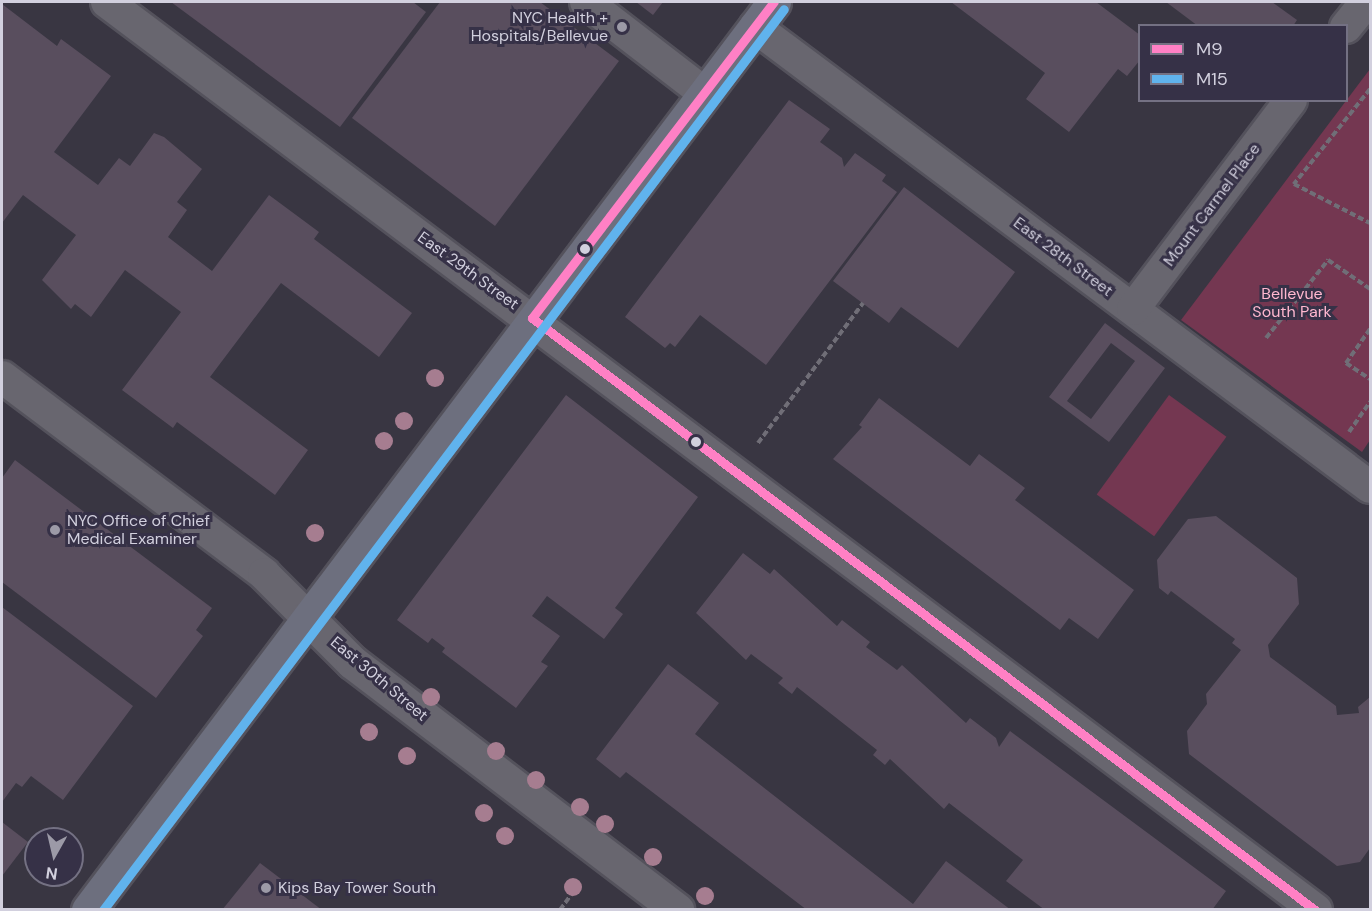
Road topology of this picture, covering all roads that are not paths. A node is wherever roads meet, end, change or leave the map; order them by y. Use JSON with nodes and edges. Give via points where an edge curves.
{"nodes":[{"id":1,"x":107,"y":2,"type":"edge"},
{"id":2,"x":586,"y":2,"type":"edge"},
{"id":3,"x":774,"y":2,"type":"edge"},
{"id":4,"x":1366,"y":2,"type":"edge"},
{"id":5,"x":1348,"y":26,"type":"edge"},
{"id":6,"x":755,"y":27,"type":"junction"},
{"id":7,"x":704,"y":93,"type":"junction"},
{"id":8,"x":1289,"y":102,"type":"edge"},
{"id":9,"x":1133,"y":309,"type":"junction"},
{"id":10,"x":532,"y":318,"type":"junction"},
{"id":11,"x":2,"y":377,"type":"edge"},
{"id":12,"x":1371,"y":487,"type":"edge"},
{"id":13,"x":307,"y":617,"type":"junction"},
{"id":14,"x":88,"y":909,"type":"edge"},
{"id":15,"x":677,"y":909,"type":"edge"},
{"id":16,"x":1316,"y":909,"type":"edge"}],
"edges":[{"from":1,"to":10,"type":"street","name":"East 29th Street"},
{"from":2,"to":7,"type":"street"},
{"from":3,"to":6,"type":"main road"},
{"from":4,"to":5,"type":"street"},
{"from":6,"to":7,"type":"main road"},
{"from":6,"to":9,"type":"street","name":"East 28th Street"},
{"from":7,"to":10,"type":"main road"},
{"from":8,"to":9,"type":"street","name":"Mount Carmel Place"},
{"from":9,"to":12,"type":"street","name":"East 28th Street"},
{"from":10,"to":13,"type":"main road"},
{"from":10,"to":16,"type":"street","name":"East 29th Street"},
{"from":11,"to":13,"type":"street","name":"East 30th Street","via":[[264,574]]},
{"from":13,"to":14,"type":"main road"},
{"from":13,"to":15,"type":"main road","name":"East 30th Street","via":[[352,662]]}]}
